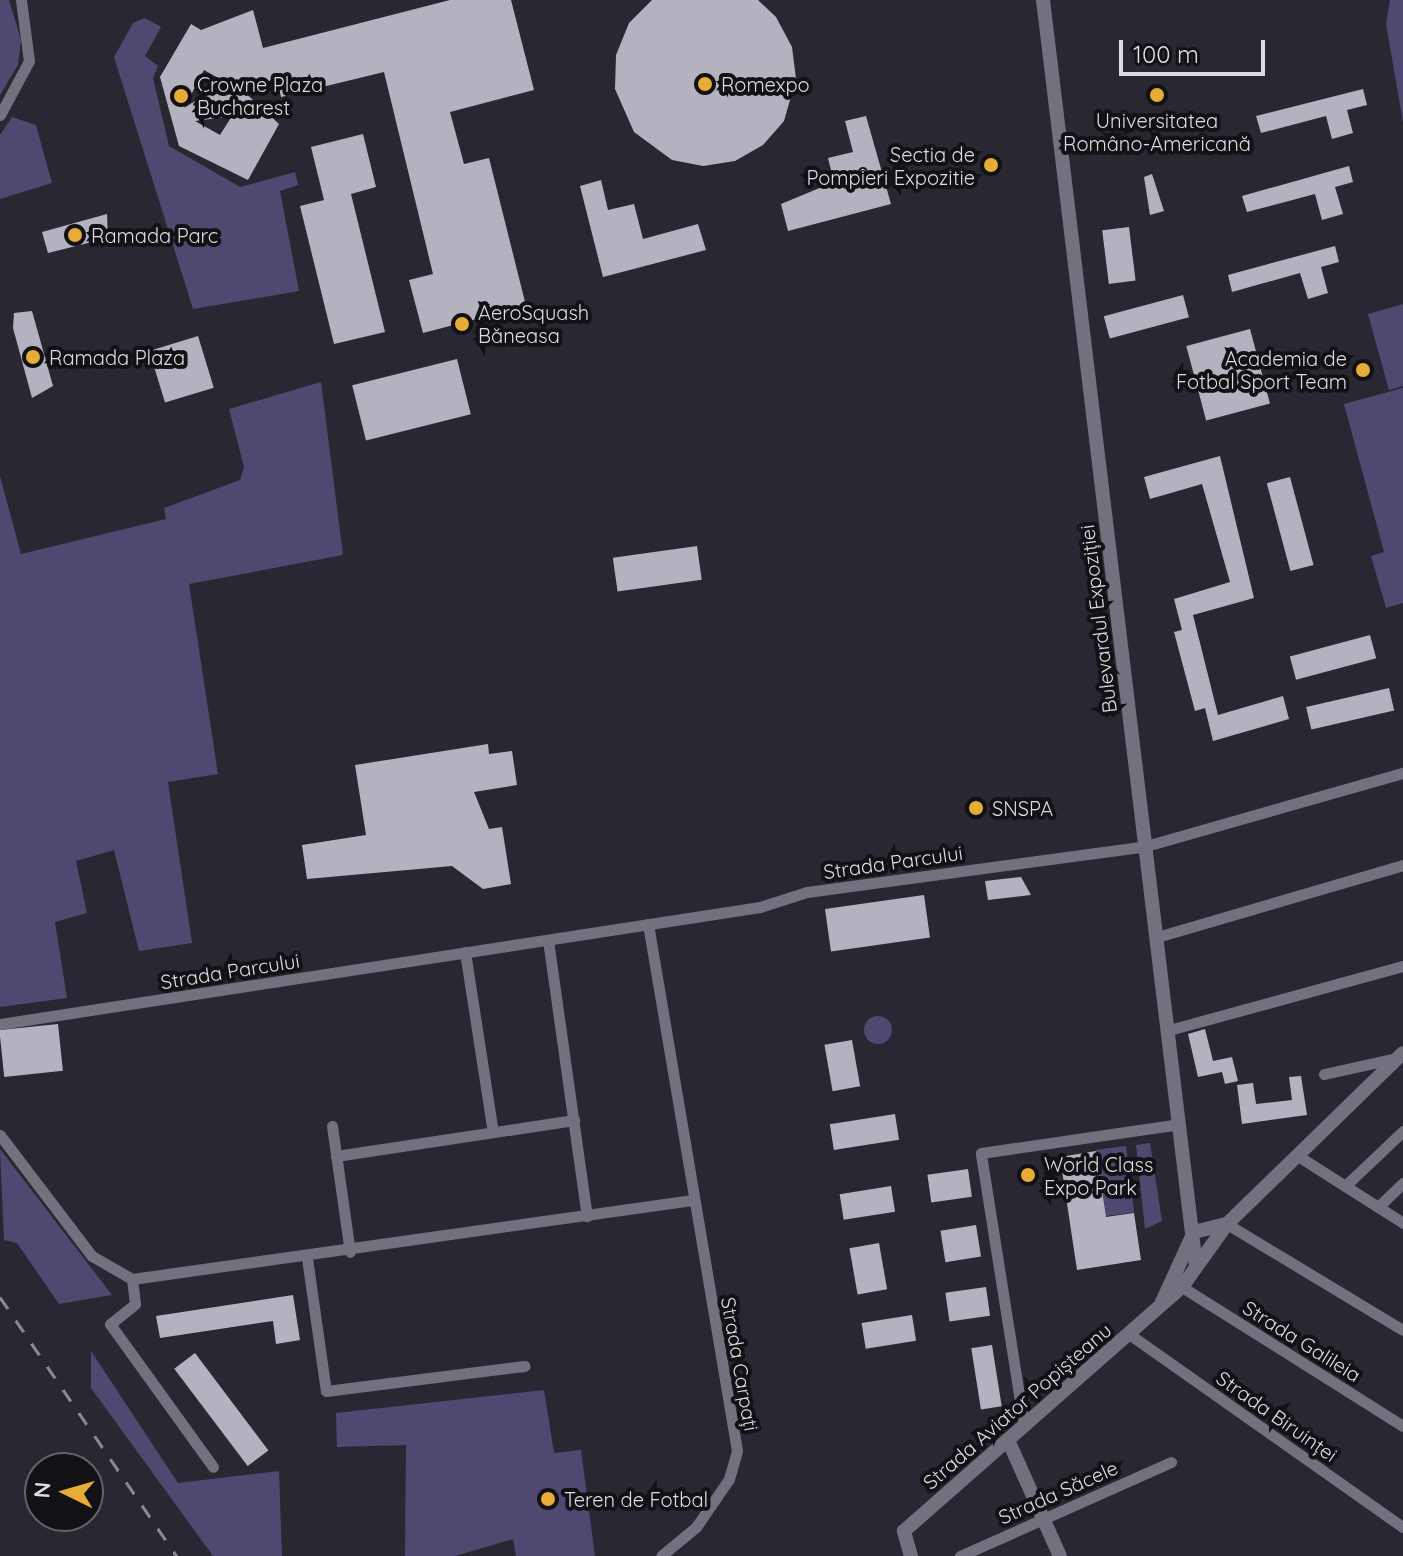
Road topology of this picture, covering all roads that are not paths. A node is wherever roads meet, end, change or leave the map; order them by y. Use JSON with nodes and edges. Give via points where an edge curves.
{"nodes":[{"id":1,"x":21,"y":0,"type":"edge"},
{"id":2,"x":1043,"y":0,"type":"edge"},
{"id":3,"x":0,"y":115,"type":"edge"},
{"id":4,"x":1403,"y":773,"type":"edge"},
{"id":5,"x":1146,"y":846,"type":"junction"},
{"id":6,"x":1403,"y":865,"type":"edge"},
{"id":7,"x":648,"y":924,"type":"junction"},
{"id":8,"x":1157,"y":937,"type":"junction"},
{"id":9,"x":548,"y":940,"type":"junction"},
{"id":10,"x":465,"y":952,"type":"junction"},
{"id":11,"x":1403,"y":966,"type":"edge"},
{"id":12,"x":0,"y":1024,"type":"edge"},
{"id":13,"x":1169,"y":1030,"type":"junction"},
{"id":14,"x":1400,"y":1055,"type":"edge"},
{"id":15,"x":1324,"y":1074,"type":"dead end"},
{"id":16,"x":574,"y":1120,"type":"junction"},
{"id":17,"x":1180,"y":1124,"type":"junction"},
{"id":18,"x":332,"y":1126,"type":"dead end"},
{"id":19,"x":1403,"y":1131,"type":"edge"},
{"id":20,"x":493,"y":1132,"type":"junction"},
{"id":21,"x":0,"y":1135,"type":"edge"},
{"id":22,"x":336,"y":1156,"type":"junction"},
{"id":23,"x":1298,"y":1156,"type":"junction"},
{"id":24,"x":1403,"y":1183,"type":"edge"},
{"id":25,"x":1345,"y":1186,"type":"junction"},
{"id":26,"x":692,"y":1200,"type":"junction"},
{"id":27,"x":1378,"y":1207,"type":"junction"},
{"id":28,"x":587,"y":1216,"type":"junction"},
{"id":29,"x":1403,"y":1223,"type":"edge"},
{"id":30,"x":1227,"y":1224,"type":"junction"},
{"id":31,"x":1194,"y":1232,"type":"junction"},
{"id":32,"x":1216,"y":1241,"type":"junction"},
{"id":33,"x":350,"y":1252,"type":"junction"},
{"id":34,"x":307,"y":1258,"type":"junction"},
{"id":35,"x":1196,"y":1266,"type":"junction"},
{"id":36,"x":132,"y":1279,"type":"junction"},
{"id":37,"x":1182,"y":1287,"type":"junction"},
{"id":38,"x":1161,"y":1307,"type":"junction"},
{"id":39,"x":1403,"y":1330,"type":"edge"},
{"id":40,"x":1129,"y":1334,"type":"junction"},
{"id":41,"x":524,"y":1366,"type":"dead end"},
{"id":42,"x":1024,"y":1426,"type":"junction"},
{"id":43,"x":1403,"y":1426,"type":"edge"},
{"id":44,"x":1008,"y":1440,"type":"junction"},
{"id":45,"x":1171,"y":1462,"type":"dead end"},
{"id":46,"x":213,"y":1467,"type":"dead end"},
{"id":47,"x":1043,"y":1519,"type":"junction"},
{"id":48,"x":1403,"y":1527,"type":"edge"},
{"id":49,"x":1060,"y":1555,"type":"edge"},
{"id":50,"x":661,"y":1556,"type":"edge"},
{"id":51,"x":911,"y":1556,"type":"edge"},
{"id":52,"x":960,"y":1556,"type":"edge"}],
"edges":[{"from":1,"to":3,"type":"street","via":[[29,61]]},
{"from":2,"to":5,"type":"street","name":"Bulevardul Expoziției"},
{"from":4,"to":5,"type":"street","name":"Strada Parcului"},
{"from":5,"to":7,"type":"street","name":"Strada Parcului","via":[[807,892]]},
{"from":5,"to":8,"type":"street","name":"Bulevardul Expoziției"},
{"from":6,"to":8,"type":"street"},
{"from":7,"to":9,"type":"street","name":"Strada Parcului"},
{"from":7,"to":26,"type":"street"},
{"from":8,"to":13,"type":"street","name":"Bulevardul Expoziției"},
{"from":9,"to":10,"type":"street","name":"Strada Parcului"},
{"from":9,"to":16,"type":"street"},
{"from":10,"to":12,"type":"street","name":"Strada Parcului"},
{"from":10,"to":20,"type":"street"},
{"from":11,"to":13,"type":"street"},
{"from":13,"to":17,"type":"street","name":"Bulevardul Expoziției"},
{"from":14,"to":15,"type":"street"},
{"from":14,"to":23,"type":"street","name":"Strada Aviator Popișteanu"},
{"from":16,"to":20,"type":"street"},
{"from":16,"to":28,"type":"street"},
{"from":17,"to":31,"type":"street","name":"Bulevardul Expoziției"},
{"from":17,"to":42,"type":"street","via":[[981,1153]]},
{"from":18,"to":22,"type":"street"},
{"from":19,"to":25,"type":"street"},
{"from":20,"to":22,"type":"street"},
{"from":21,"to":36,"type":"street","via":[[92,1256]]},
{"from":22,"to":33,"type":"street"},
{"from":23,"to":25,"type":"street"},
{"from":23,"to":30,"type":"street","name":"Strada Aviator Popișteanu"},
{"from":24,"to":27,"type":"street"},
{"from":25,"to":27,"type":"street"},
{"from":26,"to":28,"type":"street"},
{"from":26,"to":50,"type":"street","name":"Strada Carpați","via":[[736,1460],[696,1527]]},
{"from":27,"to":29,"type":"street"},
{"from":28,"to":33,"type":"street"},
{"from":30,"to":31,"type":"street"},
{"from":30,"to":32,"type":"street","name":"Strada Aviator Popișteanu"},
{"from":30,"to":39,"type":"street"},
{"from":31,"to":32,"type":"street"},
{"from":31,"to":35,"type":"street","name":"Bulevardul Expoziției"},
{"from":31,"to":38,"type":"street","name":"Strada Aviator Popișteanu"},
{"from":32,"to":35,"type":"street","name":"Strada Aviator Popișteanu"},
{"from":33,"to":34,"type":"street"},
{"from":34,"to":36,"type":"street"},
{"from":34,"to":41,"type":"street","via":[[326,1391]]},
{"from":35,"to":37,"type":"street","name":"Strada Aviator Popișteanu"},
{"from":36,"to":46,"type":"street","via":[[135,1304],[110,1324]]},
{"from":37,"to":38,"type":"street","name":"Strada Aviator Popișteanu"},
{"from":37,"to":43,"type":"street","name":"Strada Galileia"},
{"from":38,"to":40,"type":"street","name":"Strada Aviator Popișteanu"},
{"from":40,"to":42,"type":"street","name":"Strada Aviator Popișteanu"},
{"from":40,"to":48,"type":"street","name":"Strada Biruinței"},
{"from":42,"to":44,"type":"street","name":"Strada Aviator Popișteanu"},
{"from":44,"to":47,"type":"street"},
{"from":44,"to":51,"type":"street","name":"Strada Aviator Popișteanu","via":[[902,1537]]},
{"from":45,"to":47,"type":"street","name":"Strada Săcele"},
{"from":47,"to":49,"type":"street"},
{"from":47,"to":52,"type":"street","name":"Strada Săcele"}]}
